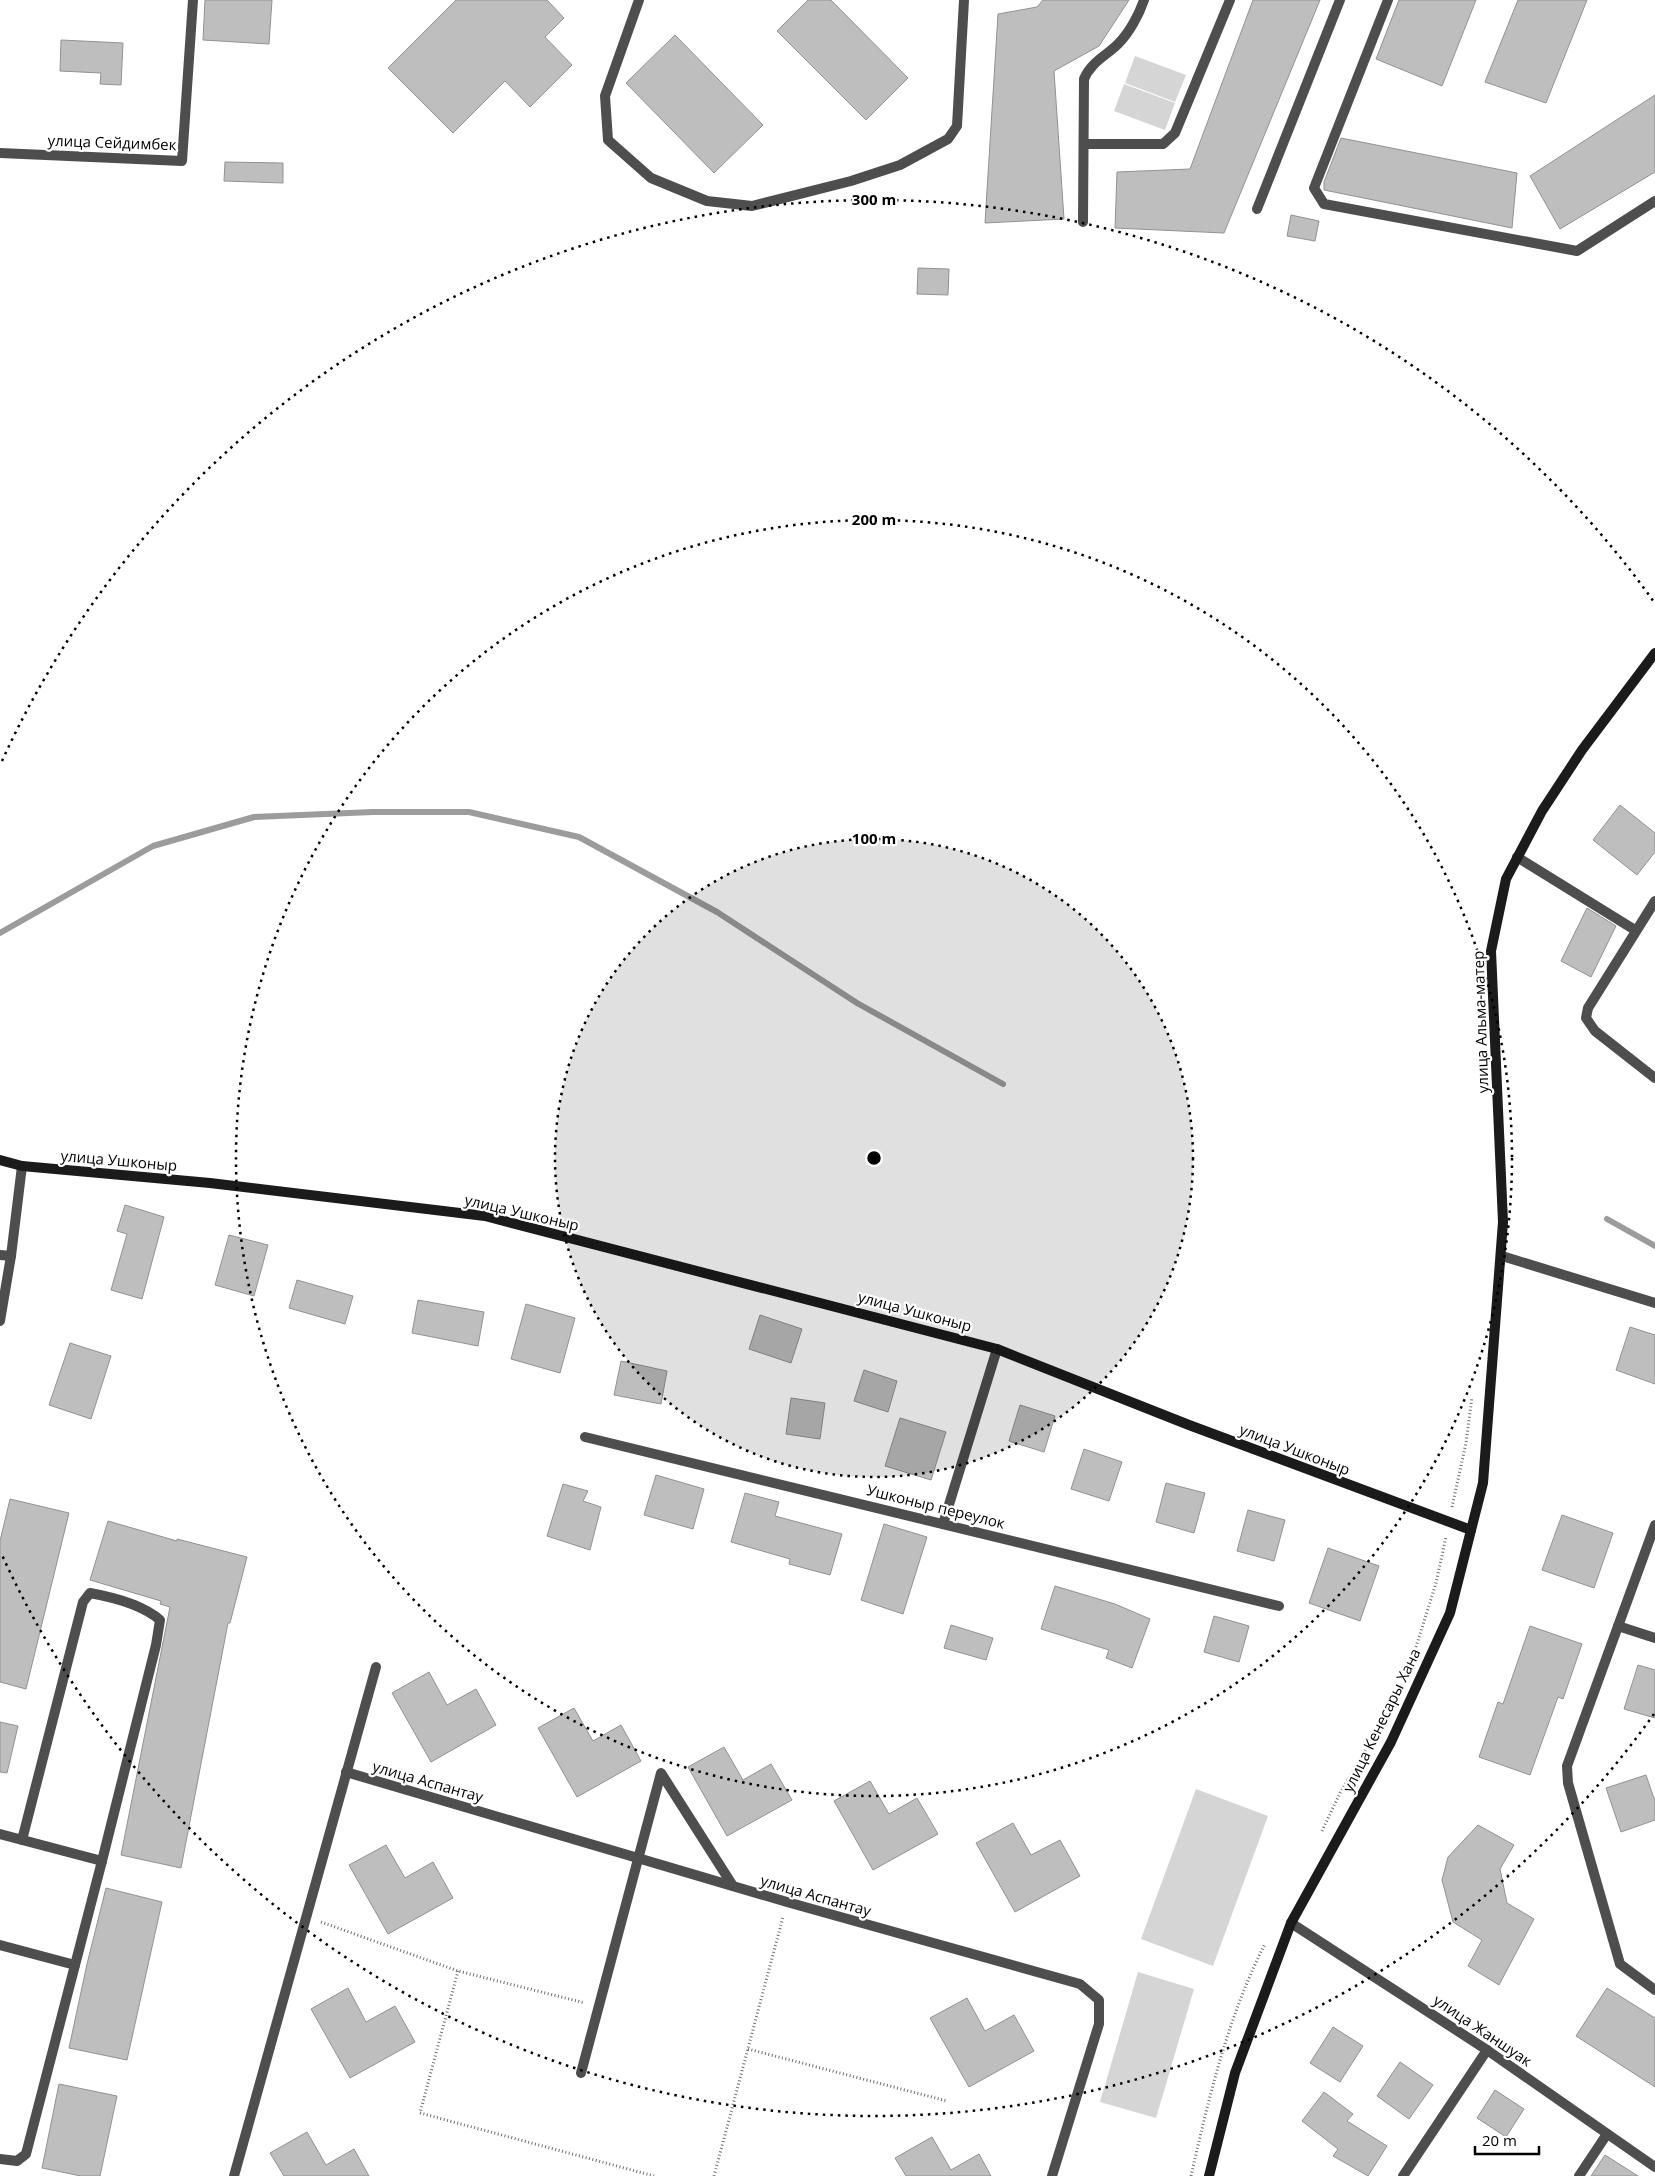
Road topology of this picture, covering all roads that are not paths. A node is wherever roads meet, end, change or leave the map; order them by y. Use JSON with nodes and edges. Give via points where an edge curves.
{"nodes":[{"id":1,"x":192,"y":0,"type":"edge"},
{"id":2,"x":639,"y":0,"type":"edge"},
{"id":3,"x":964,"y":0,"type":"edge"},
{"id":4,"x":1144,"y":0,"type":"edge"},
{"id":5,"x":1230,"y":0,"type":"edge"},
{"id":6,"x":1340,"y":0,"type":"edge"},
{"id":7,"x":1388,"y":0,"type":"edge"},
{"id":8,"x":1084,"y":144,"type":"junction"},
{"id":9,"x":0,"y":153,"type":"edge"},
{"id":10,"x":1655,"y":201,"type":"edge"},
{"id":11,"x":1257,"y":209,"type":"dead end"},
{"id":12,"x":1083,"y":222,"type":"dead end"},
{"id":13,"x":1655,"y":653,"type":"edge"},
{"id":14,"x":1517,"y":857,"type":"junction"},
{"id":15,"x":1655,"y":901,"type":"edge"},
{"id":16,"x":1635,"y":930,"type":"junction"},
{"id":17,"x":1655,"y":1078,"type":"edge"},
{"id":18,"x":0,"y":1160,"type":"edge"},
{"id":19,"x":22,"y":1166,"type":"junction"},
{"id":20,"x":0,"y":1255,"type":"edge"},
{"id":21,"x":11,"y":1256,"type":"junction"},
{"id":22,"x":1502,"y":1256,"type":"junction"},
{"id":23,"x":1655,"y":1303,"type":"edge"},
{"id":24,"x":0,"y":1321,"type":"edge"},
{"id":25,"x":997,"y":1349,"type":"junction"},
{"id":26,"x":584,"y":1437,"type":"dead end"},
{"id":27,"x":943,"y":1524,"type":"junction"},
{"id":28,"x":1655,"y":1525,"type":"edge"},
{"id":29,"x":1471,"y":1530,"type":"junction"},
{"id":30,"x":1279,"y":1606,"type":"dead end"},
{"id":31,"x":1618,"y":1626,"type":"junction"},
{"id":32,"x":1655,"y":1638,"type":"edge"},
{"id":33,"x":376,"y":1667,"type":"dead end"},
{"id":34,"x":346,"y":1772,"type":"junction"},
{"id":35,"x":0,"y":1834,"type":"edge"},
{"id":36,"x":22,"y":1840,"type":"junction"},
{"id":37,"x":639,"y":1859,"type":"junction"},
{"id":38,"x":102,"y":1860,"type":"junction"},
{"id":39,"x":733,"y":1886,"type":"junction"},
{"id":40,"x":1291,"y":1923,"type":"junction"},
{"id":41,"x":0,"y":1944,"type":"edge"},
{"id":42,"x":75,"y":1965,"type":"junction"},
{"id":43,"x":1655,"y":1990,"type":"edge"},
{"id":44,"x":1487,"y":2050,"type":"junction"},
{"id":45,"x":581,"y":2073,"type":"dead end"},
{"id":46,"x":1607,"y":2134,"type":"junction"},
{"id":47,"x":0,"y":2159,"type":"edge"},
{"id":48,"x":1655,"y":2167,"type":"edge"},
{"id":49,"x":234,"y":2176,"type":"edge"},
{"id":50,"x":1052,"y":2176,"type":"edge"},
{"id":51,"x":1209,"y":2176,"type":"edge"},
{"id":52,"x":1403,"y":2176,"type":"edge"},
{"id":53,"x":1579,"y":2176,"type":"edge"}],
"edges":[{"from":1,"to":9,"type":"street","name":"улица Сейдимбек","via":[[182,161]]},
{"from":2,"to":3,"type":"street","via":[[605,96],[608,140],[651,178],[707,200],[752,206],[900,165],[948,139],[957,126]]},
{"from":4,"to":8,"type":"street","via":[[1140,12],[1119,43],[1089,67],[1084,79]]},
{"from":5,"to":8,"type":"street","via":[[1175,134],[1163,144]]},
{"from":6,"to":11,"type":"street"},
{"from":7,"to":10,"type":"street","via":[[1314,188],[1324,204],[1577,251]]},
{"from":8,"to":12,"type":"street"},
{"from":13,"to":14,"type":"street","name":"улица Альма-матер","via":[[1582,750],[1542,811]]},
{"from":14,"to":16,"type":"street"},
{"from":14,"to":22,"type":"street","name":"улица Альма-матер","via":[[1506,879],[1491,951]]},
{"from":15,"to":16,"type":"street"},
{"from":16,"to":17,"type":"street","via":[[1588,1008],[1586,1018],[1595,1031]]},
{"from":18,"to":19,"type":"street","name":"улица Ушконыр"},
{"from":19,"to":21,"type":"street"},
{"from":19,"to":25,"type":"street","name":"улица Ушконыр","via":[[210,1183],[485,1216]]},
{"from":20,"to":21,"type":"street"},
{"from":21,"to":24,"type":"street"},
{"from":22,"to":23,"type":"street"},
{"from":22,"to":29,"type":"street","name":"улица Кенесары Хана","via":[[1483,1483]]},
{"from":25,"to":27,"type":"street"},
{"from":25,"to":29,"type":"street","name":"улица Ушконыр"},
{"from":26,"to":27,"type":"street","name":"Ушконыр переулок"},
{"from":27,"to":30,"type":"street","name":"Ушконыр переулок"},
{"from":28,"to":31,"type":"street"},
{"from":29,"to":40,"type":"street","name":"улица Кенесары Хана","via":[[1450,1613],[1395,1733]]},
{"from":31,"to":32,"type":"street"},
{"from":31,"to":43,"type":"street","via":[[1567,1766],[1568,1783],[1620,1964]]},
{"from":33,"to":34,"type":"street"},
{"from":34,"to":37,"type":"street","name":"улица Аспантау"},
{"from":34,"to":49,"type":"street"},
{"from":35,"to":36,"type":"street"},
{"from":36,"to":38,"type":"street"},
{"from":36,"to":38,"type":"street","via":[[83,1602],[90,1593],[103,1595],[151,1612],[160,1620]]},
{"from":37,"to":39,"type":"street","name":"улица Аспантау"},
{"from":37,"to":39,"type":"street","via":[[662,1773]]},
{"from":37,"to":45,"type":"street"},
{"from":38,"to":42,"type":"street"},
{"from":39,"to":50,"type":"street","name":"улица Аспантау","via":[[1080,1984],[1099,2000],[1099,2024]]},
{"from":40,"to":44,"type":"street","name":"улица Жаншуак"},
{"from":40,"to":51,"type":"street","name":"улица Кенесары Хана","via":[[1235,2073]]},
{"from":41,"to":42,"type":"street"},
{"from":42,"to":47,"type":"street","via":[[26,2154],[17,2161]]},
{"from":44,"to":46,"type":"street","name":"улица Жаншуак"},
{"from":44,"to":52,"type":"street"},
{"from":46,"to":48,"type":"street","name":"улица Жаншуак"},
{"from":46,"to":53,"type":"street"}]}
